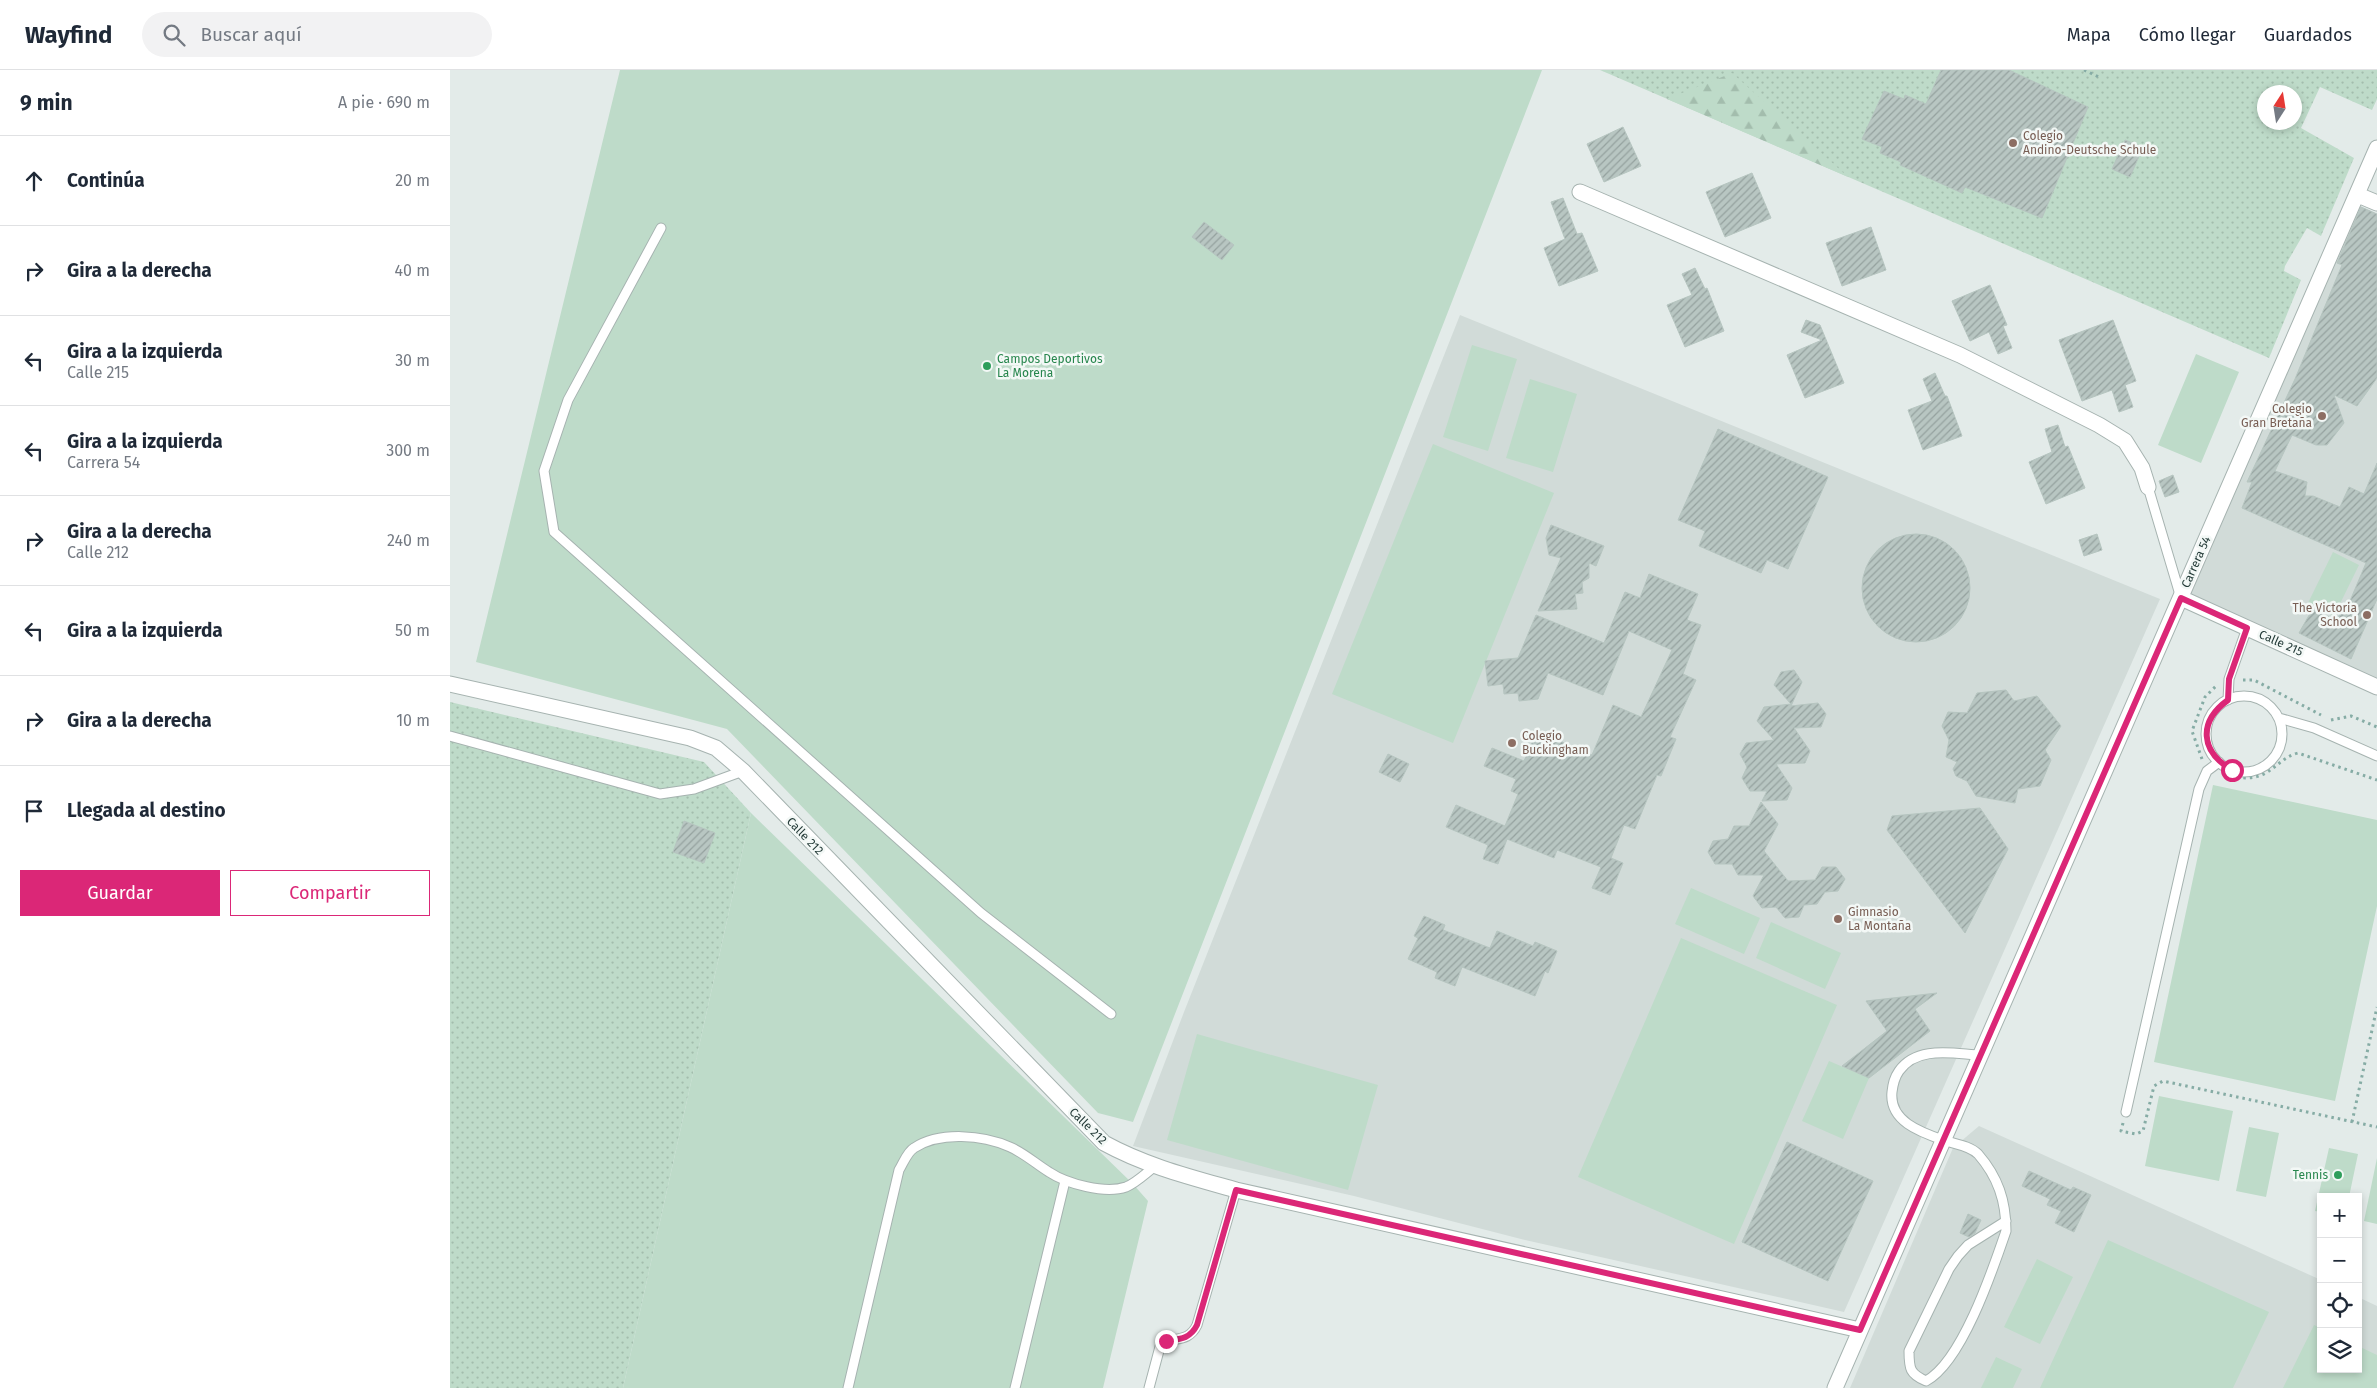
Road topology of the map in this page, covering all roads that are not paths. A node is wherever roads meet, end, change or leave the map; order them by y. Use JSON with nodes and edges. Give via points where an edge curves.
{"nodes":[{"id":1,"x":2377,"y":148,"type":"edge"},
{"id":2,"x":1580,"y":192,"type":"dead end"},
{"id":3,"x":2358,"y":195,"type":"junction"},
{"id":4,"x":2377,"y":203,"type":"edge"},
{"id":5,"x":661,"y":228,"type":"dead end"},
{"id":6,"x":2148,"y":487,"type":"joint"},
{"id":7,"x":2181,"y":598,"type":"junction"},
{"id":8,"x":2247,"y":628,"type":"junction"},
{"id":9,"x":450,"y":684,"type":"edge"},
{"id":10,"x":2377,"y":687,"type":"edge"},
{"id":11,"x":2228,"y":700,"type":"junction"},
{"id":12,"x":2279,"y":718,"type":"junction"},
{"id":13,"x":450,"y":736,"type":"edge"},
{"id":14,"x":2377,"y":756,"type":"edge"},
{"id":15,"x":2216,"y":764,"type":"junction"},
{"id":16,"x":743,"y":771,"type":"junction"},
{"id":17,"x":1111,"y":1014,"type":"dead end"},
{"id":18,"x":1981,"y":1055,"type":"junction"},
{"id":19,"x":2126,"y":1112,"type":"road end"},
{"id":20,"x":1944,"y":1140,"type":"junction"},
{"id":21,"x":1154,"y":1167,"type":"junction"},
{"id":22,"x":1065,"y":1181,"type":"junction"},
{"id":23,"x":1236,"y":1190,"type":"junction"},
{"id":24,"x":2006,"y":1221,"type":"junction"},
{"id":25,"x":1860,"y":1330,"type":"junction"},
{"id":26,"x":848,"y":1388,"type":"edge"},
{"id":27,"x":1015,"y":1388,"type":"edge"},
{"id":28,"x":1149,"y":1388,"type":"edge"},
{"id":29,"x":1835,"y":1388,"type":"edge"}],
"edges":[{"from":1,"to":3,"type":"street","name":"Carrera 54"},
{"from":2,"to":6,"type":"street","via":[[1960,355],[2099,425],[2125,441],[2142,468]]},
{"from":3,"to":4,"type":"street"},
{"from":3,"to":7,"type":"street","name":"Carrera 54"},
{"from":5,"to":17,"type":"lane","via":[[568,400],[544,471],[554,532],[981,913]]},
{"from":6,"to":7,"type":"lane"},
{"from":7,"to":8,"type":"street","name":"Calle 215"},
{"from":7,"to":18,"type":"street","name":"Carrera 54"},
{"from":8,"to":10,"type":"street","name":"Calle 215"},
{"from":8,"to":11,"type":"lane","via":[[2229,679]]},
{"from":9,"to":16,"type":"street","name":"Calle 212","via":[[690,738],[716,748]]},
{"from":11,"to":12,"type":"lane","via":[[2243,696],[2257,698],[2270,706]]},
{"from":11,"to":15,"type":"lane","via":[[2216,709],[2208,722],[2206,736]]},
{"from":12,"to":14,"type":"lane","via":[[2314,728]]},
{"from":12,"to":15,"type":"lane","via":[[2283,732],[2281,747],[2273,760],[2261,769],[2246,772]]},
{"from":13,"to":16,"type":"lane","via":[[660,794],[694,789]]},
{"from":15,"to":19,"type":"lane","via":[[2202,780],[2199,789]]},
{"from":16,"to":21,"type":"street","name":"Calle 212","via":[[1104,1143]]},
{"from":18,"to":20,"type":"street","name":"Carrera 54"},
{"from":18,"to":20,"type":"lane","via":[[1923,1054],[1911,1059],[1894,1077],[1891,1102],[1897,1113],[1905,1123]]},
{"from":20,"to":24,"type":"lane","via":[[1976,1152],[1985,1163],[2006,1207]]},
{"from":20,"to":25,"type":"street","name":"Carrera 54"},
{"from":21,"to":22,"type":"lane","via":[[1124,1188],[1088,1188]]},
{"from":21,"to":23,"type":"street","name":"Calle 212"},
{"from":22,"to":26,"type":"lane","via":[[1011,1148],[987,1139],[931,1140],[912,1149],[899,1170]]},
{"from":22,"to":27,"type":"lane"},
{"from":23,"to":25,"type":"street","name":"Calle 212"},
{"from":23,"to":28,"type":"lane","via":[[1197,1325],[1185,1338],[1161,1343]]},
{"from":24,"to":24,"type":"lane","via":[[2006,1231],[1976,1312],[1945,1366],[1926,1381],[1914,1376],[1909,1364],[1909,1351],[1949,1269],[1968,1245]]},
{"from":25,"to":29,"type":"street","name":"Carrera 54"}]}
